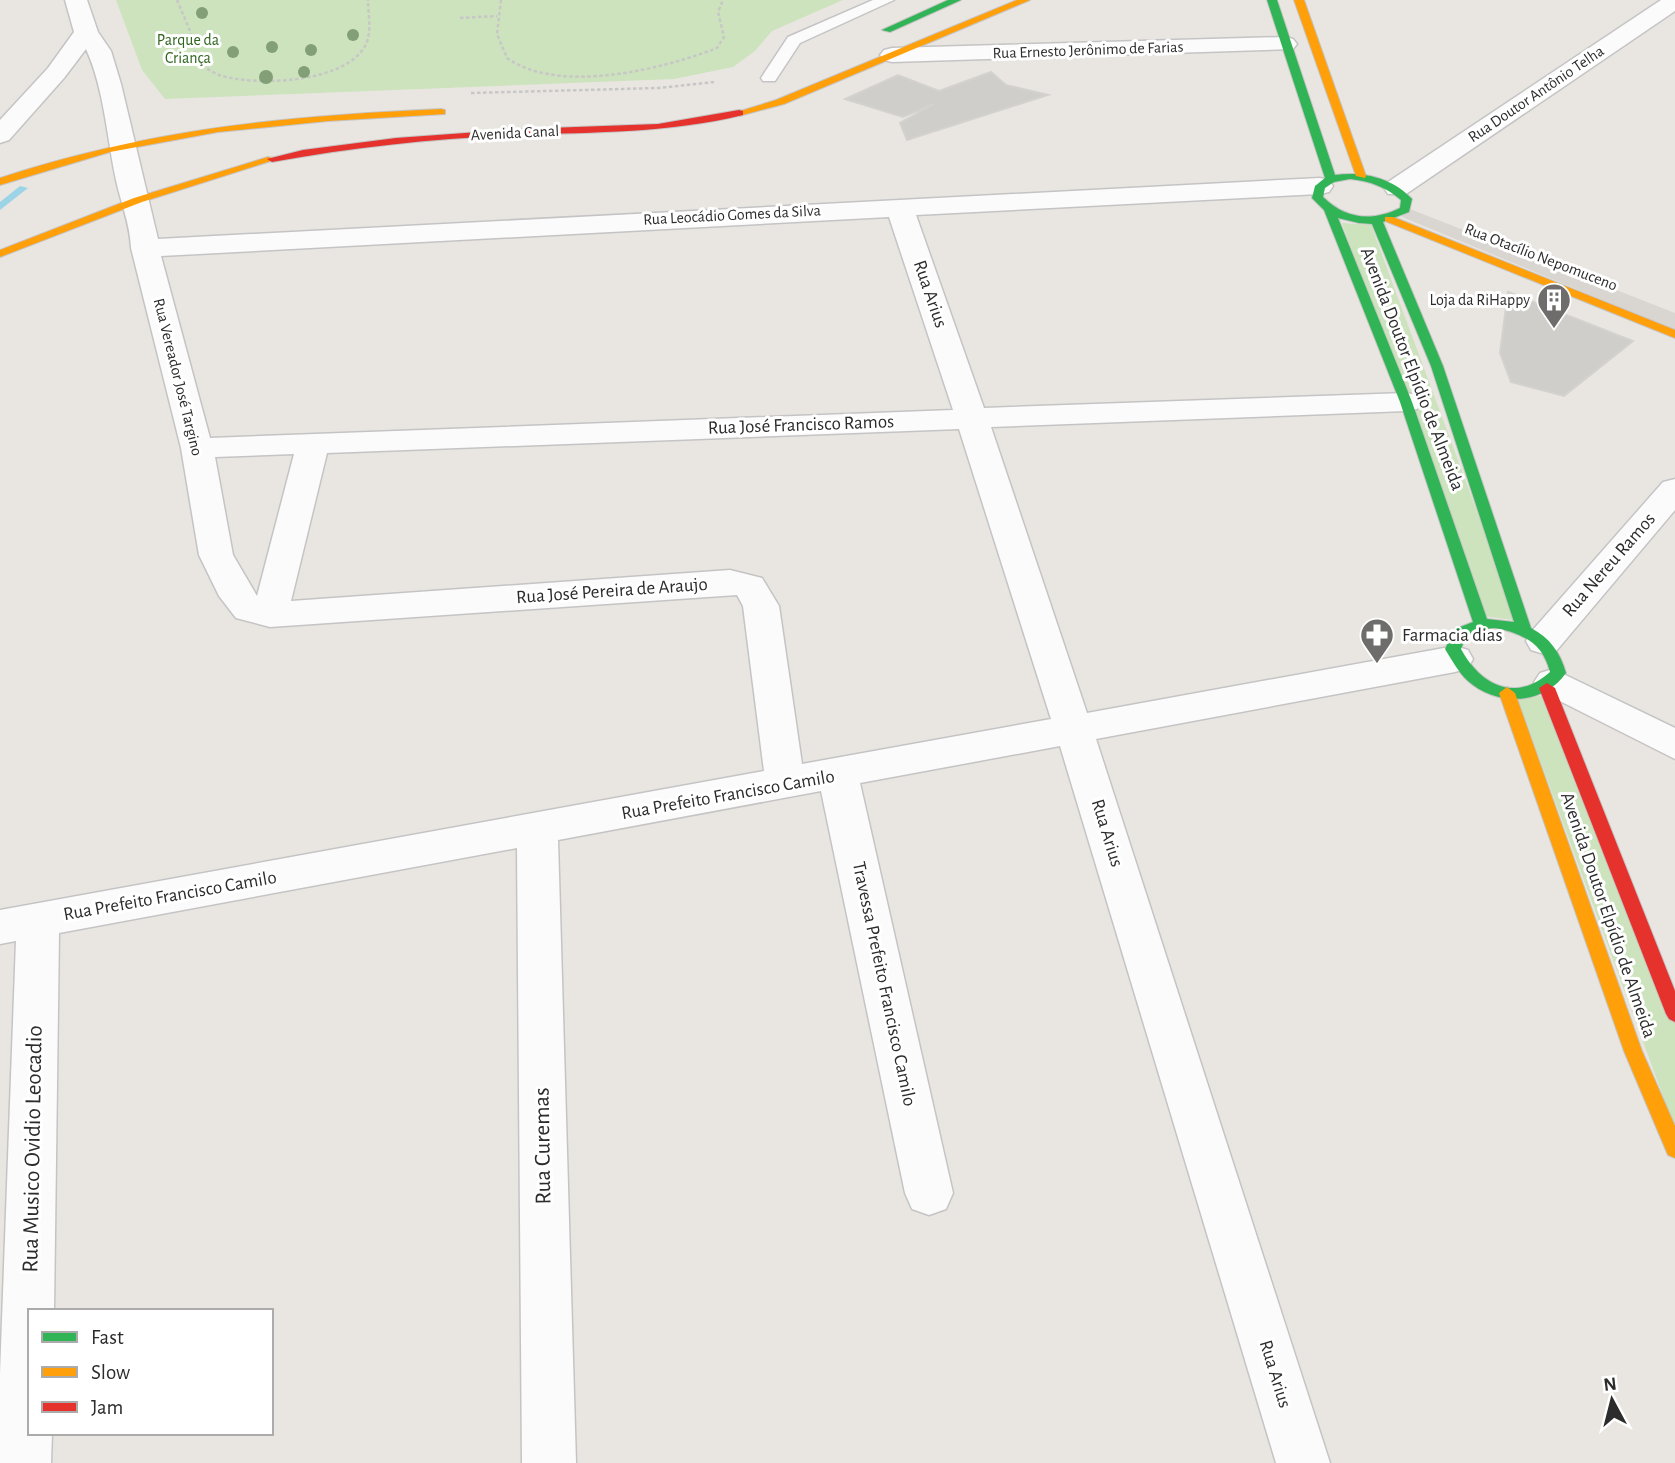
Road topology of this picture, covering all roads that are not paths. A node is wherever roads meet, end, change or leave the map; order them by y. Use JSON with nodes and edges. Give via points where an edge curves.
{"nodes":[{"id":1,"x":76,"y":0,"type":"edge"},
{"id":2,"x":886,"y":0,"type":"edge"},
{"id":3,"x":956,"y":0,"type":"edge"},
{"id":4,"x":1026,"y":0,"type":"edge"},
{"id":5,"x":1272,"y":0,"type":"edge"},
{"id":6,"x":1299,"y":0,"type":"edge"},
{"id":7,"x":1675,"y":1,"type":"edge"},
{"id":8,"x":86,"y":32,"type":"junction"},
{"id":9,"x":870,"y":37,"type":"dead end"},
{"id":10,"x":1285,"y":44,"type":"junction"},
{"id":11,"x":892,"y":55,"type":"junction"},
{"id":12,"x":794,"y":68,"type":"dead end"},
{"id":13,"x":769,"y":78,"type":"junction"},
{"id":14,"x":752,"y":86,"type":"dead end"},
{"id":15,"x":458,"y":111,"type":"dead end"},
{"id":16,"x":237,"y":124,"type":"junction"},
{"id":17,"x":0,"y":135,"type":"edge"},
{"id":18,"x":123,"y":144,"type":"junction"},
{"id":19,"x":258,"y":163,"type":"junction"},
{"id":20,"x":1361,"y":176,"type":"junction"},
{"id":21,"x":0,"y":182,"type":"edge"},
{"id":22,"x":1327,"y":192,"type":"junction"},
{"id":23,"x":138,"y":200,"type":"junction"},
{"id":24,"x":1408,"y":201,"type":"junction"},
{"id":25,"x":899,"y":206,"type":"junction"},
{"id":26,"x":1383,"y":220,"type":"junction"},
{"id":27,"x":145,"y":248,"type":"junction"},
{"id":28,"x":0,"y":254,"type":"edge"},
{"id":29,"x":1675,"y":334,"type":"edge"},
{"id":30,"x":1406,"y":402,"type":"junction"},
{"id":31,"x":974,"y":419,"type":"junction"},
{"id":32,"x":313,"y":444,"type":"junction"},
{"id":33,"x":197,"y":448,"type":"junction"},
{"id":34,"x":1675,"y":489,"type":"edge"},
{"id":35,"x":270,"y":615,"type":"junction"},
{"id":36,"x":1481,"y":624,"type":"junction"},
{"id":37,"x":1534,"y":635,"type":"junction"},
{"id":38,"x":1455,"y":659,"type":"junction"},
{"id":39,"x":1550,"y":685,"type":"junction"},
{"id":40,"x":1507,"y":693,"type":"junction"},
{"id":41,"x":1075,"y":729,"type":"junction"},
{"id":42,"x":1675,"y":745,"type":"edge"},
{"id":43,"x":838,"y":775,"type":"junction"},
{"id":44,"x":785,"y":785,"type":"junction"},
{"id":45,"x":537,"y":830,"type":"junction"},
{"id":46,"x":19,"y":923,"type":"edge"},
{"id":47,"x":1675,"y":1014,"type":"edge"},
{"id":48,"x":1675,"y":1149,"type":"edge"},
{"id":49,"x":16,"y":1153,"type":"edge"},
{"id":50,"x":929,"y":1193,"type":"dead end"},
{"id":51,"x":24,"y":1463,"type":"edge"},
{"id":52,"x":549,"y":1463,"type":"edge"},
{"id":53,"x":1303,"y":1463,"type":"edge"}],
"edges":[{"from":1,"to":8,"type":"street"},
{"from":2,"to":13,"type":"lane","via":[[794,40]]},
{"from":3,"to":9,"type":"main road"},
{"from":4,"to":11,"type":"main road","name":"Avenida Canal"},
{"from":5,"to":10,"type":"main road"},
{"from":6,"to":20,"type":"main road"},
{"from":7,"to":24,"type":"street","name":"Rua Doutor Antônio Telha"},
{"from":8,"to":17,"type":"street"},
{"from":8,"to":18,"type":"street","via":[[99,51]]},
{"from":10,"to":11,"type":"street","name":"Rua Ernesto Jerônimo de Farias"},
{"from":10,"to":22,"type":"main road"},
{"from":11,"to":19,"type":"main road","name":"Avenida Canal","via":[[779,102],[684,125],[392,140]]},
{"from":12,"to":13,"type":"main road"},
{"from":13,"to":14,"type":"main road"},
{"from":15,"to":16,"type":"main road","name":"Avenida Canal"},
{"from":16,"to":18,"type":"main road","name":"Avenida Canal"},
{"from":16,"to":19,"type":"main road","via":[[237,146]]},
{"from":18,"to":21,"type":"main road","name":"Avenida Canal"},
{"from":18,"to":23,"type":"street","name":"Rua Vereador José Targino"},
{"from":19,"to":23,"type":"main road","name":"Avenida Canal"},
{"from":20,"to":22,"type":"main road"},
{"from":20,"to":24,"type":"main road"},
{"from":22,"to":25,"type":"street","name":"Rua Leocádio Gomes da Silva"},
{"from":22,"to":26,"type":"main road","name":"Avenida Doutor Elpídio de Almeida","via":[[1347,217]]},
{"from":22,"to":30,"type":"main road","name":"Avenida Doutor Elpídio de Almeida"},
{"from":23,"to":27,"type":"street","name":"Rua Vereador José Targino"},
{"from":23,"to":28,"type":"main road","name":"Avenida Canal"},
{"from":24,"to":26,"type":"main road","name":"Avenida Doutor Elpídio de Almeida","via":[[1405,211]]},
{"from":25,"to":27,"type":"street","name":"Rua Leocádio Gomes da Silva"},
{"from":25,"to":31,"type":"street","name":"Rua Arius"},
{"from":26,"to":29,"type":"main road","name":"Rua Otacílio Nepomuceno"},
{"from":26,"to":37,"type":"main road","name":"Avenida Doutor Elpídio de Almeida"},
{"from":27,"to":33,"type":"street","name":"Rua Vereador José Targino"},
{"from":30,"to":31,"type":"street","name":"Rua José Francisco Ramos"},
{"from":30,"to":36,"type":"main road","name":"Avenida Doutor Elpídio de Almeida"},
{"from":31,"to":32,"type":"street","name":"Rua José Francisco Ramos"},
{"from":31,"to":41,"type":"street","name":"Rua Arius"},
{"from":32,"to":33,"type":"street","name":"Rua José Francisco Ramos"},
{"from":32,"to":35,"type":"street"},
{"from":33,"to":35,"type":"street","name":"Rua Vereador José Targino","via":[[216,555],[237,596],[249,609]]},
{"from":34,"to":37,"type":"street","name":"Rua Nereu Ramos"},
{"from":35,"to":44,"type":"street","name":"Rua José Pereira de Araujo","via":[[730,582],[751,586],[761,606]]},
{"from":36,"to":37,"type":"main road","via":[[1510,625]]},
{"from":36,"to":38,"type":"main road","via":[[1454,640]]},
{"from":37,"to":39,"type":"main road","via":[[1558,662],[1558,673]]},
{"from":38,"to":40,"type":"main road","via":[[1469,677]]},
{"from":38,"to":41,"type":"street","name":"Rua Prefeito Francisco Camilo"},
{"from":39,"to":40,"type":"main road","via":[[1522,694]]},
{"from":39,"to":42,"type":"street"},
{"from":39,"to":47,"type":"main road","name":"Avenida Doutor Elpídio de Almeida"},
{"from":40,"to":48,"type":"main road","name":"Avenida Doutor Elpídio de Almeida","via":[[1633,1051]]},
{"from":41,"to":43,"type":"street","name":"Rua Prefeito Francisco Camilo"},
{"from":41,"to":53,"type":"street","name":"Rua Arius"},
{"from":43,"to":44,"type":"street","name":"Rua Prefeito Francisco Camilo"},
{"from":43,"to":50,"type":"street","name":"Travessa Prefeito Francisco Camilo"},
{"from":44,"to":45,"type":"street","name":"Rua Prefeito Francisco Camilo"},
{"from":45,"to":46,"type":"street","name":"Rua Prefeito Francisco Camilo"},
{"from":45,"to":52,"type":"street","name":"Rua Curemas"},
{"from":46,"to":49,"type":"street","name":"Rua Musico Ovidio Leocadio"},
{"from":49,"to":51,"type":"street","name":"Rua Musico Ovidio Leocadio"}]}
